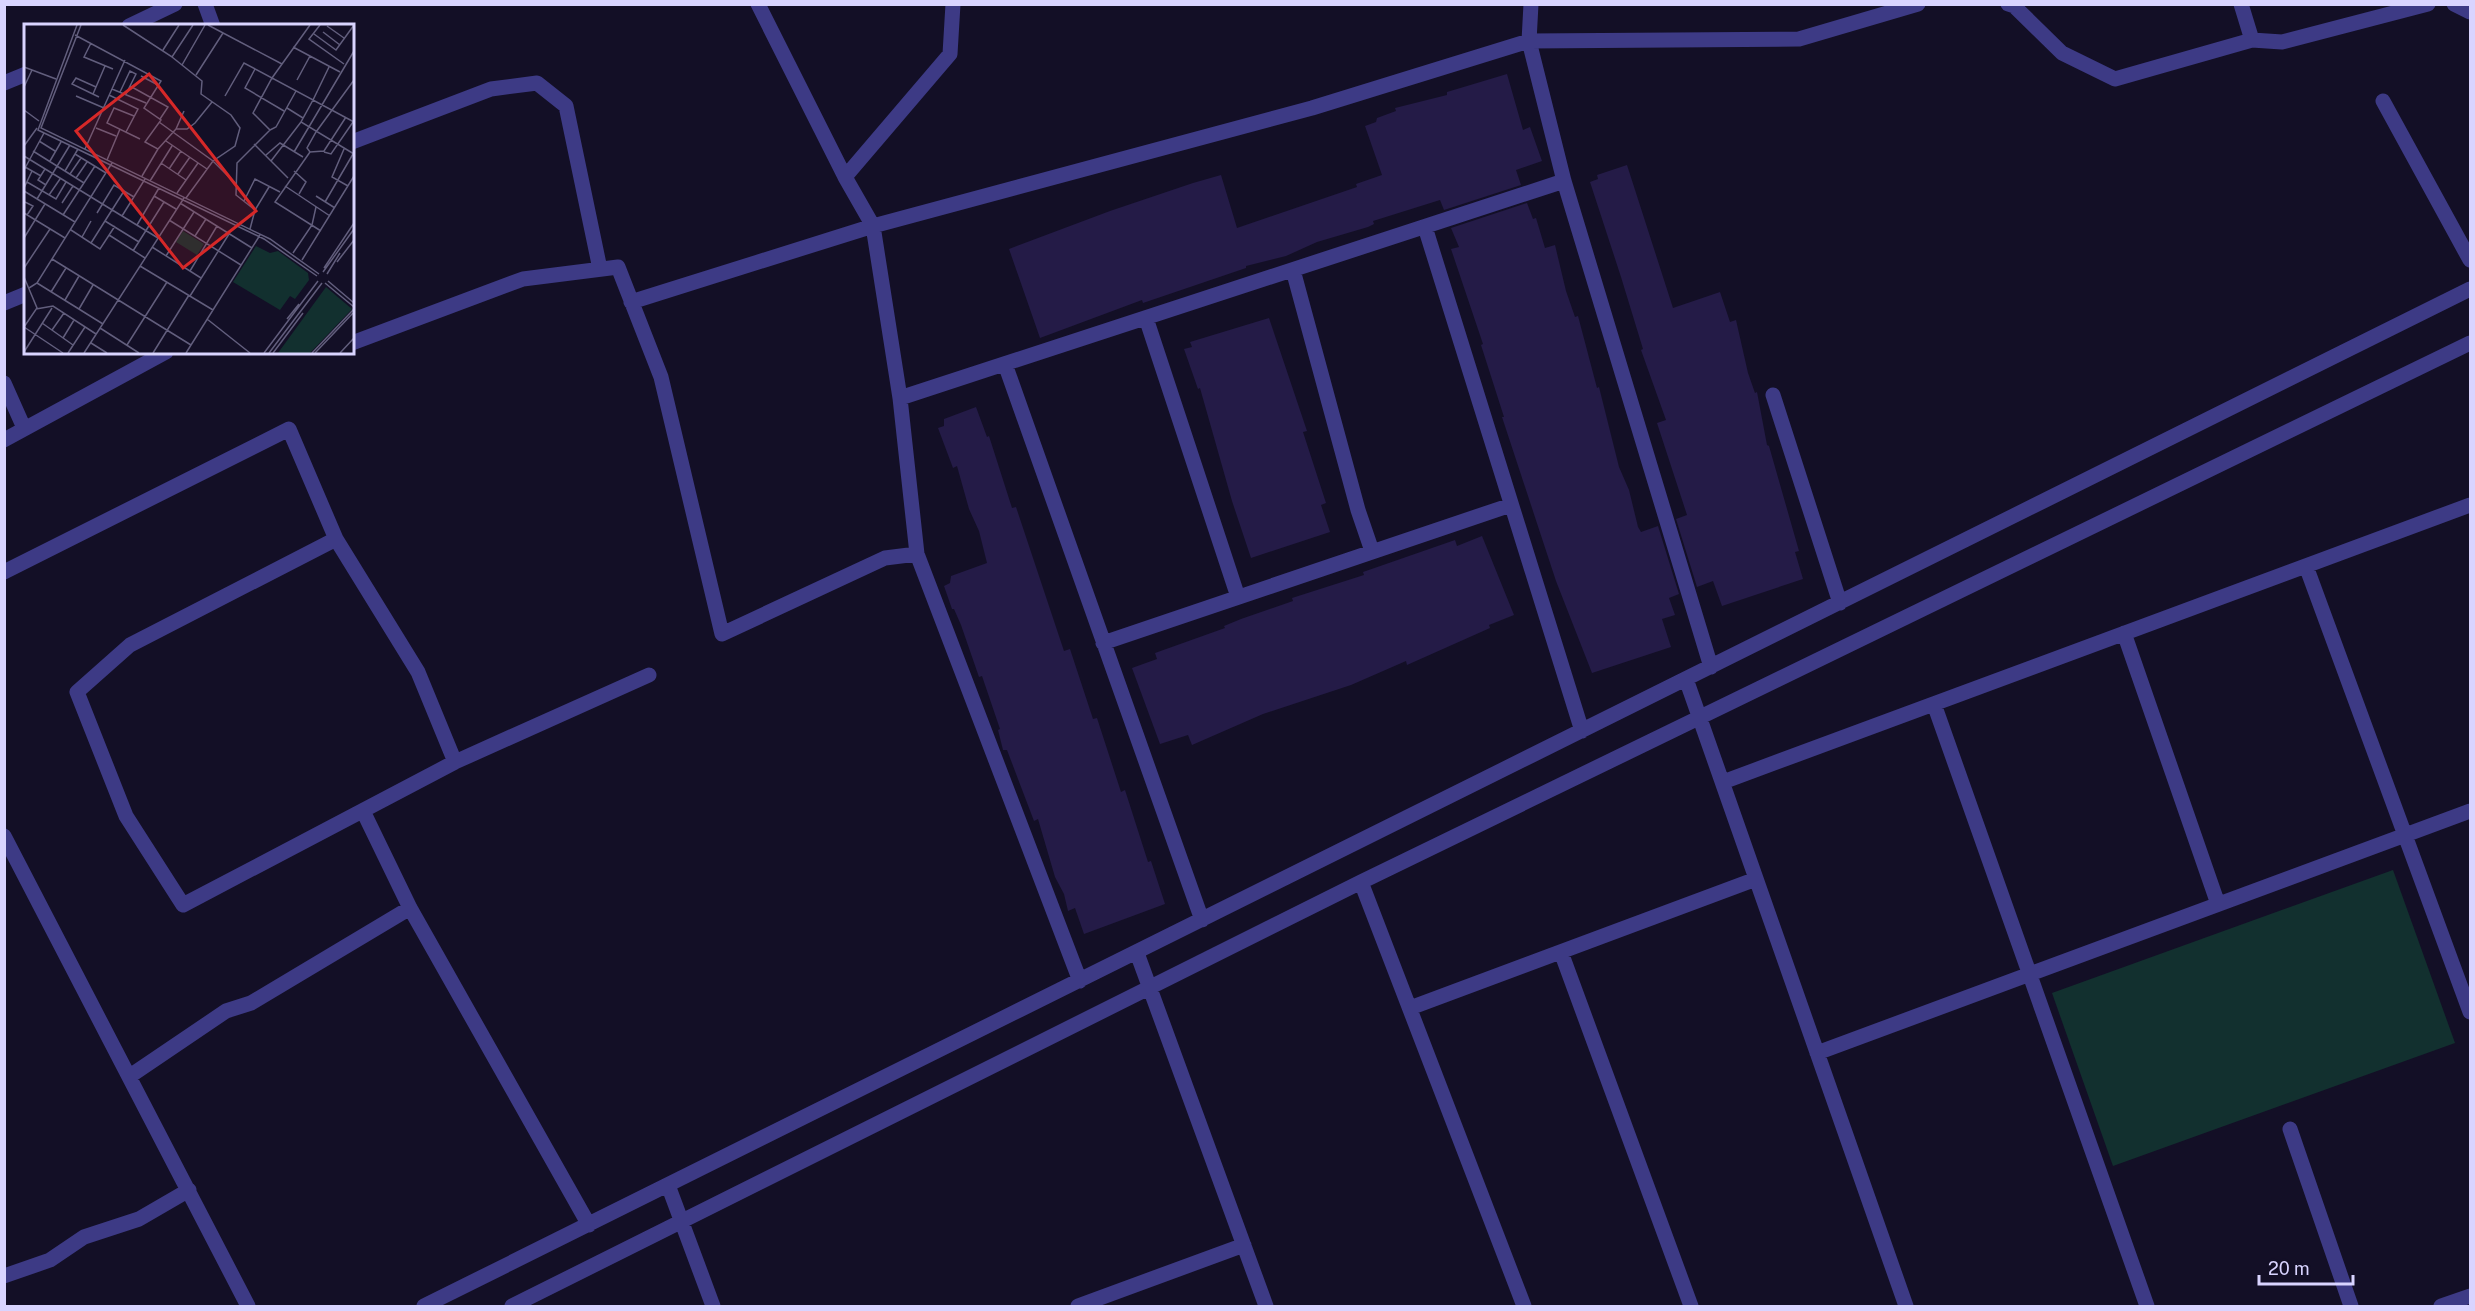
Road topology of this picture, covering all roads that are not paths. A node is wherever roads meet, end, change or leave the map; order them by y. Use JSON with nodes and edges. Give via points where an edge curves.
{"nodes":[{"id":1,"x":174,"y":4,"type":"edge"},
{"id":2,"x":205,"y":4,"type":"edge"},
{"id":3,"x":758,"y":4,"type":"edge"},
{"id":4,"x":953,"y":4,"type":"edge"},
{"id":5,"x":1531,"y":4,"type":"edge"},
{"id":6,"x":1918,"y":4,"type":"edge"},
{"id":7,"x":2008,"y":4,"type":"edge"},
{"id":8,"x":2241,"y":4,"type":"edge"},
{"id":9,"x":2428,"y":4,"type":"edge"},
{"id":10,"x":2454,"y":4,"type":"edge"},
{"id":11,"x":2470,"y":12,"type":"edge"},
{"id":12,"x":133,"y":24,"type":"edge"},
{"id":13,"x":212,"y":24,"type":"edge"},
{"id":14,"x":2252,"y":40,"type":"junction"},
{"id":15,"x":1529,"y":41,"type":"junction"},
{"id":16,"x":24,"y":75,"type":"edge"},
{"id":17,"x":4,"y":83,"type":"edge"},
{"id":18,"x":2384,"y":101,"type":"dead end"},
{"id":19,"x":354,"y":141,"type":"edge"},
{"id":20,"x":845,"y":177,"type":"junction"},
{"id":21,"x":1564,"y":182,"type":"junction"},
{"id":22,"x":873,"y":226,"type":"junction"},
{"id":23,"x":1425,"y":227,"type":"junction"},
{"id":24,"x":2470,"y":260,"type":"edge"},
{"id":25,"x":600,"y":269,"type":"junction"},
{"id":26,"x":1293,"y":270,"type":"junction"},
{"id":27,"x":2470,"y":289,"type":"edge"},
{"id":28,"x":24,"y":295,"type":"edge"},
{"id":29,"x":631,"y":302,"type":"junction"},
{"id":30,"x":4,"y":303,"type":"edge"},
{"id":31,"x":1146,"y":318,"type":"junction"},
{"id":32,"x":354,"y":342,"type":"edge"},
{"id":33,"x":2470,"y":343,"type":"edge"},
{"id":34,"x":162,"y":354,"type":"edge"},
{"id":35,"x":1005,"y":364,"type":"junction"},
{"id":36,"x":4,"y":382,"type":"edge"},
{"id":37,"x":1773,"y":395,"type":"dead end"},
{"id":38,"x":900,"y":398,"type":"junction"},
{"id":39,"x":24,"y":428,"type":"junction"},
{"id":40,"x":4,"y":440,"type":"edge"},
{"id":41,"x":1511,"y":505,"type":"junction"},
{"id":42,"x":2470,"y":505,"type":"edge"},
{"id":43,"x":336,"y":539,"type":"junction"},
{"id":44,"x":1372,"y":551,"type":"junction"},
{"id":45,"x":917,"y":554,"type":"junction"},
{"id":46,"x":2306,"y":566,"type":"junction"},
{"id":47,"x":4,"y":572,"type":"edge"},
{"id":48,"x":1238,"y":597,"type":"junction"},
{"id":49,"x":1840,"y":603,"type":"junction"},
{"id":50,"x":2124,"y":633,"type":"junction"},
{"id":51,"x":1103,"y":643,"type":"junction"},
{"id":52,"x":1711,"y":667,"type":"junction"},
{"id":53,"x":649,"y":675,"type":"dead end"},
{"id":54,"x":1686,"y":680,"type":"junction"},
{"id":55,"x":1935,"y":704,"type":"junction"},
{"id":56,"x":1699,"y":718,"type":"junction"},
{"id":57,"x":1582,"y":731,"type":"junction"},
{"id":58,"x":455,"y":762,"type":"junction"},
{"id":59,"x":1723,"y":782,"type":"junction"},
{"id":60,"x":363,"y":811,"type":"junction"},
{"id":61,"x":2470,"y":811,"type":"edge"},
{"id":62,"x":2406,"y":835,"type":"junction"},
{"id":63,"x":4,"y":836,"type":"edge"},
{"id":64,"x":1756,"y":879,"type":"junction"},
{"id":65,"x":1361,"y":882,"type":"junction"},
{"id":66,"x":2218,"y":904,"type":"junction"},
{"id":67,"x":410,"y":908,"type":"junction"},
{"id":68,"x":1202,"y":920,"type":"junction"},
{"id":69,"x":1137,"y":952,"type":"junction"},
{"id":70,"x":1561,"y":952,"type":"junction"},
{"id":71,"x":2030,"y":974,"type":"junction"},
{"id":72,"x":1080,"y":981,"type":"junction"},
{"id":73,"x":1150,"y":987,"type":"junction"},
{"id":74,"x":1410,"y":1008,"type":"junction"},
{"id":75,"x":2470,"y":1012,"type":"edge"},
{"id":76,"x":1817,"y":1053,"type":"junction"},
{"id":77,"x":130,"y":1076,"type":"junction"},
{"id":78,"x":2289,"y":1129,"type":"dead end"},
{"id":79,"x":668,"y":1185,"type":"junction"},
{"id":80,"x":189,"y":1190,"type":"junction"},
{"id":81,"x":682,"y":1221,"type":"junction"},
{"id":82,"x":589,"y":1225,"type":"junction"},
{"id":83,"x":1244,"y":1245,"type":"junction"},
{"id":84,"x":4,"y":1276,"type":"edge"},
{"id":85,"x":2470,"y":1296,"type":"edge"},
{"id":86,"x":1096,"y":1303,"type":"edge"},
{"id":87,"x":248,"y":1306,"type":"edge"},
{"id":88,"x":424,"y":1306,"type":"edge"},
{"id":89,"x":512,"y":1306,"type":"edge"},
{"id":90,"x":713,"y":1306,"type":"edge"},
{"id":91,"x":1078,"y":1306,"type":"edge"},
{"id":92,"x":1266,"y":1306,"type":"edge"},
{"id":93,"x":1524,"y":1306,"type":"edge"},
{"id":94,"x":1691,"y":1306,"type":"edge"},
{"id":95,"x":1906,"y":1306,"type":"edge"},
{"id":96,"x":2147,"y":1306,"type":"edge"},
{"id":97,"x":2351,"y":1306,"type":"edge"},
{"id":98,"x":2441,"y":1306,"type":"edge"}],
"edges":[{"from":1,"to":12,"type":"street"},
{"from":2,"to":13,"type":"street"},
{"from":3,"to":20,"type":"street"},
{"from":4,"to":20,"type":"street","via":[[950,54]]},
{"from":5,"to":15,"type":"street"},
{"from":6,"to":15,"type":"street","via":[[1799,39]]},
{"from":7,"to":14,"type":"street","via":[[2062,53],[2115,79]]},
{"from":8,"to":14,"type":"street"},
{"from":9,"to":14,"type":"street","via":[[2282,42]]},
{"from":10,"to":11,"type":"street"},
{"from":15,"to":21,"type":"street"},
{"from":15,"to":22,"type":"street","via":[[1312,108]]},
{"from":16,"to":17,"type":"street"},
{"from":18,"to":24,"type":"street"},
{"from":19,"to":25,"type":"street","via":[[491,89],[537,83],[566,106]]},
{"from":20,"to":22,"type":"street"},
{"from":21,"to":23,"type":"street"},
{"from":21,"to":52,"type":"street"},
{"from":22,"to":29,"type":"street"},
{"from":22,"to":38,"type":"street"},
{"from":23,"to":26,"type":"street"},
{"from":23,"to":41,"type":"street"},
{"from":25,"to":29,"type":"street","via":[[618,267]]},
{"from":25,"to":32,"type":"street","via":[[523,279]]},
{"from":26,"to":31,"type":"street"},
{"from":26,"to":44,"type":"street"},
{"from":27,"to":49,"type":"street"},
{"from":28,"to":30,"type":"street"},
{"from":29,"to":45,"type":"street","via":[[661,377],[722,634],[885,558]]},
{"from":31,"to":35,"type":"street"},
{"from":31,"to":48,"type":"street"},
{"from":33,"to":56,"type":"street"},
{"from":34,"to":39,"type":"street"},
{"from":35,"to":38,"type":"street"},
{"from":35,"to":51,"type":"street"},
{"from":36,"to":39,"type":"street"},
{"from":37,"to":49,"type":"street"},
{"from":38,"to":45,"type":"street"},
{"from":39,"to":40,"type":"street"},
{"from":41,"to":44,"type":"street"},
{"from":41,"to":57,"type":"street"},
{"from":42,"to":46,"type":"street"},
{"from":43,"to":47,"type":"street","via":[[289,429]]},
{"from":43,"to":58,"type":"street","via":[[418,672]]},
{"from":43,"to":60,"type":"street","via":[[130,645],[77,692],[126,816],[183,905]]},
{"from":44,"to":48,"type":"street"},
{"from":45,"to":72,"type":"street"},
{"from":46,"to":50,"type":"street"},
{"from":46,"to":62,"type":"street"},
{"from":48,"to":51,"type":"street"},
{"from":49,"to":52,"type":"street"},
{"from":50,"to":55,"type":"street"},
{"from":50,"to":66,"type":"street"},
{"from":51,"to":68,"type":"street"},
{"from":52,"to":54,"type":"street"},
{"from":53,"to":58,"type":"street"},
{"from":54,"to":56,"type":"street"},
{"from":54,"to":57,"type":"street"},
{"from":55,"to":59,"type":"street"},
{"from":55,"to":71,"type":"street"},
{"from":56,"to":59,"type":"street"},
{"from":56,"to":65,"type":"street"},
{"from":57,"to":68,"type":"street"},
{"from":58,"to":60,"type":"street"},
{"from":59,"to":64,"type":"street"},
{"from":60,"to":67,"type":"street"},
{"from":61,"to":62,"type":"street"},
{"from":62,"to":66,"type":"street"},
{"from":62,"to":75,"type":"street"},
{"from":63,"to":77,"type":"street"},
{"from":64,"to":70,"type":"street"},
{"from":64,"to":76,"type":"street"},
{"from":65,"to":73,"type":"street"},
{"from":65,"to":74,"type":"street"},
{"from":66,"to":71,"type":"street"},
{"from":67,"to":77,"type":"street","via":[[251,1003],[226,1011]]},
{"from":67,"to":82,"type":"street"},
{"from":68,"to":69,"type":"street"},
{"from":69,"to":72,"type":"street"},
{"from":69,"to":73,"type":"street"},
{"from":70,"to":74,"type":"street"},
{"from":70,"to":94,"type":"street"},
{"from":71,"to":76,"type":"street"},
{"from":71,"to":96,"type":"street"},
{"from":72,"to":79,"type":"street"},
{"from":73,"to":81,"type":"street"},
{"from":73,"to":83,"type":"street"},
{"from":74,"to":93,"type":"street"},
{"from":76,"to":95,"type":"street"},
{"from":77,"to":80,"type":"street"},
{"from":78,"to":97,"type":"street"},
{"from":79,"to":81,"type":"street"},
{"from":79,"to":82,"type":"street"},
{"from":80,"to":84,"type":"street","via":[[139,1219],[84,1237],[50,1260]]},
{"from":80,"to":87,"type":"street"},
{"from":81,"to":89,"type":"street"},
{"from":81,"to":90,"type":"street"},
{"from":82,"to":88,"type":"street"},
{"from":83,"to":86,"type":"street"},
{"from":83,"to":92,"type":"street"},
{"from":85,"to":98,"type":"street"},
{"from":86,"to":91,"type":"street"}]}
